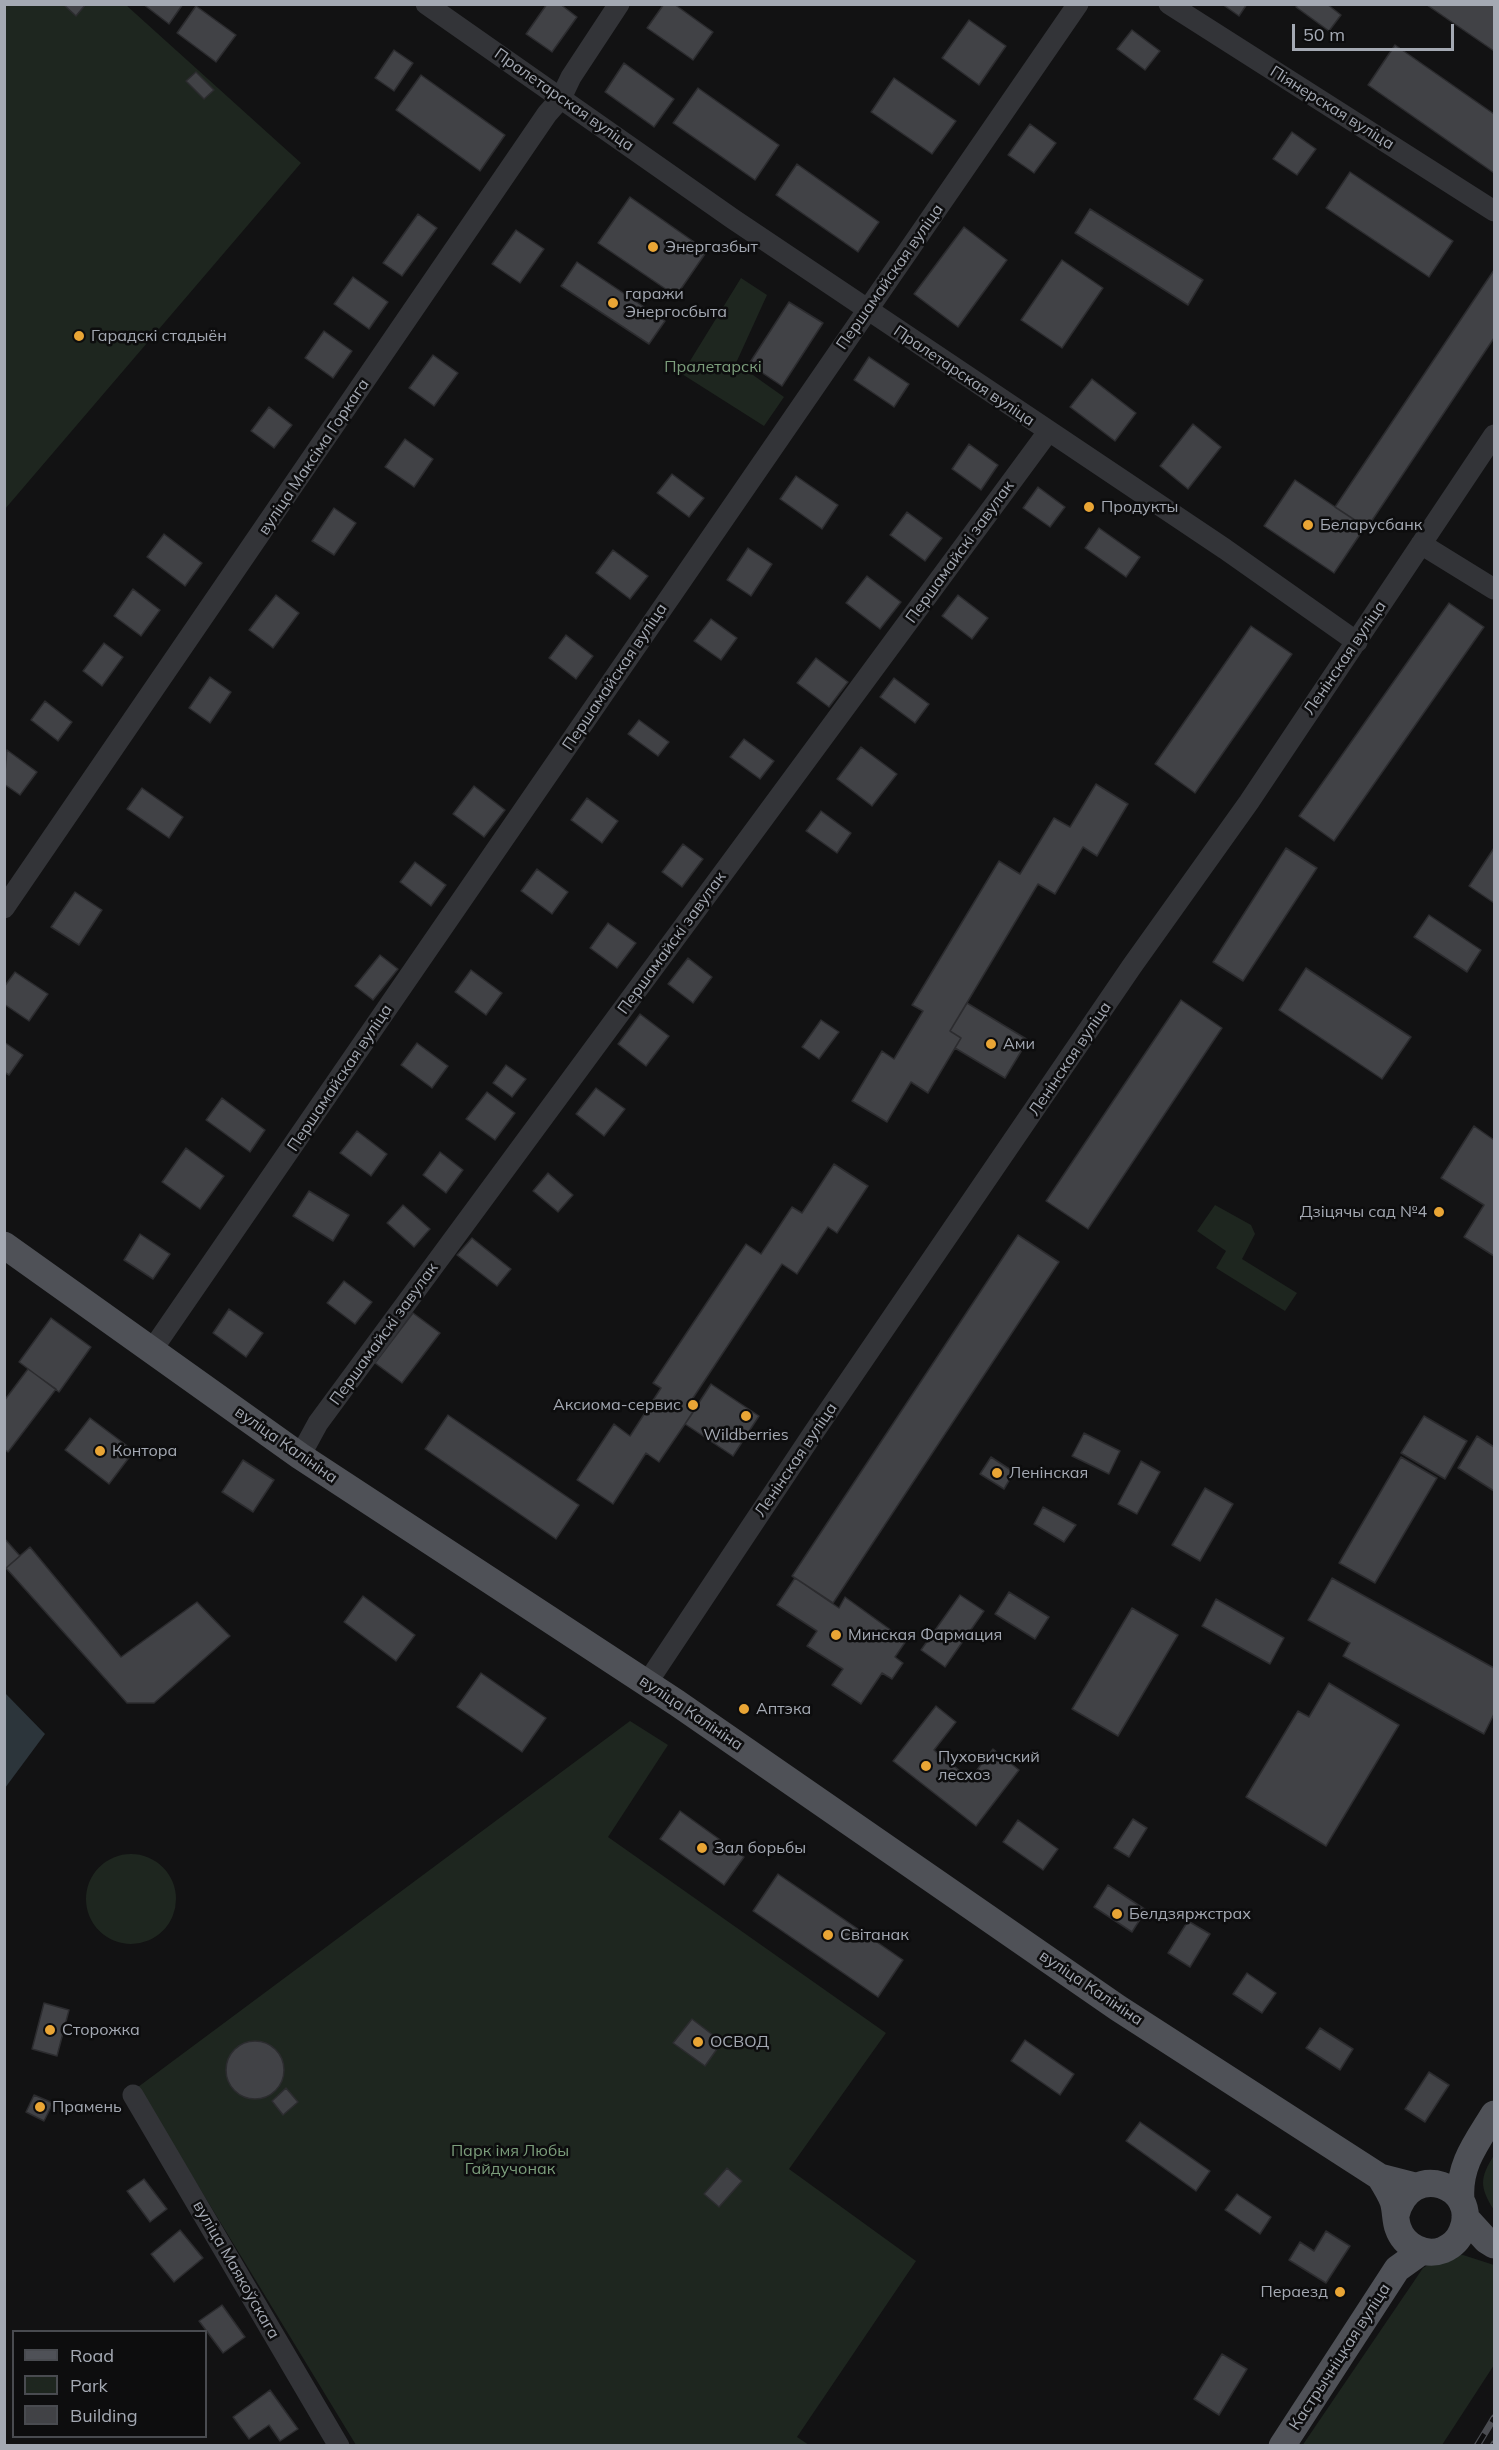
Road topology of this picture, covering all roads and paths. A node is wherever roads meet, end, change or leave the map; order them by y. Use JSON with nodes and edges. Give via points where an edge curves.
{"nodes":[{"id":1,"x":426,"y":4,"type":"edge"},
{"id":2,"x":619,"y":4,"type":"edge"},
{"id":3,"x":1078,"y":4,"type":"edge"},
{"id":4,"x":1169,"y":4,"type":"edge"},
{"id":5,"x":561,"y":98,"type":"junction"},
{"id":6,"x":1494,"y":211,"type":"edge"},
{"id":7,"x":868,"y":311,"type":"junction"},
{"id":8,"x":1048,"y":432,"type":"junction"},
{"id":9,"x":1494,"y":435,"type":"edge"},
{"id":10,"x":1421,"y":544,"type":"junction"},
{"id":11,"x":1494,"y":589,"type":"edge"},
{"id":12,"x":1357,"y":642,"type":"junction"},
{"id":13,"x":4,"y":908,"type":"edge"},
{"id":14,"x":4,"y":1245,"type":"edge"},
{"id":15,"x":152,"y":1350,"type":"junction"},
{"id":16,"x":300,"y":1456,"type":"junction"},
{"id":17,"x":647,"y":1683,"type":"junction"},
{"id":18,"x":133,"y":2095,"type":"dead end"},
{"id":19,"x":1494,"y":2114,"type":"edge"},
{"id":20,"x":1466,"y":2160,"type":"junction"},
{"id":21,"x":1380,"y":2177,"type":"junction"},
{"id":22,"x":1421,"y":2184,"type":"junction"},
{"id":23,"x":1463,"y":2208,"type":"junction"},
{"id":24,"x":1407,"y":2235,"type":"junction"},
{"id":25,"x":1490,"y":2243,"type":"edge"},
{"id":26,"x":1452,"y":2245,"type":"junction"},
{"id":27,"x":339,"y":2445,"type":"edge"},
{"id":28,"x":1282,"y":2445,"type":"edge"}],
"edges":[{"from":1,"to":5,"type":"street","name":"Пралетарская вуліца"},
{"from":2,"to":5,"type":"street","name":"вуліца Максіма Горкага"},
{"from":3,"to":7,"type":"street","name":"Першамайская вуліца"},
{"from":4,"to":6,"type":"street","name":"Піянерская вуліца"},
{"from":5,"to":7,"type":"street","name":"Пралетарская вуліца"},
{"from":5,"to":13,"type":"street","name":"вуліца Максіма Горкага"},
{"from":7,"to":8,"type":"street","name":"Пралетарская вуліца"},
{"from":7,"to":15,"type":"street","name":"Першамайская вуліца"},
{"from":8,"to":12,"type":"street","name":"Пралетарская вуліца"},
{"from":8,"to":16,"type":"street","name":"Першамайскі завулак","via":[[318,1423]]},
{"from":9,"to":10,"type":"street","name":"Ленінская вуліца"},
{"from":10,"to":11,"type":"street"},
{"from":10,"to":12,"type":"street","name":"Ленінская вуліца"},
{"from":12,"to":17,"type":"street","name":"Ленінская вуліца","via":[[814,1432]]},
{"from":14,"to":15,"type":"main road","name":"вуліца Калініна"},
{"from":15,"to":16,"type":"main road","name":"вуліца Калініна"},
{"from":16,"to":17,"type":"main road","name":"вуліца Калініна"},
{"from":17,"to":21,"type":"main road","name":"вуліца Калініна","via":[[1118,2008]]},
{"from":18,"to":27,"type":"street","name":"вуліца Маякоўскага"},
{"from":19,"to":20,"type":"main road"},
{"from":20,"to":22,"type":"main road"},
{"from":20,"to":23,"type":"main road","via":[[1461,2181]]},
{"from":21,"to":22,"type":"main road","name":"вуліца Калініна"},
{"from":21,"to":24,"type":"main road"},
{"from":22,"to":23,"type":"main road","via":[[1450,2188]]},
{"from":22,"to":24,"type":"main road","via":[[1402,2198]]},
{"from":23,"to":25,"type":"main road"},
{"from":23,"to":26,"type":"main road","via":[[1464,2228]]},
{"from":24,"to":26,"type":"main road","via":[[1443,2250]]},
{"from":24,"to":28,"type":"main road","name":"Кастрычніцкая вуліца","via":[[1397,2269]]},
{"from":25,"to":26,"type":"main road","via":[[1461,2241]]}]}
